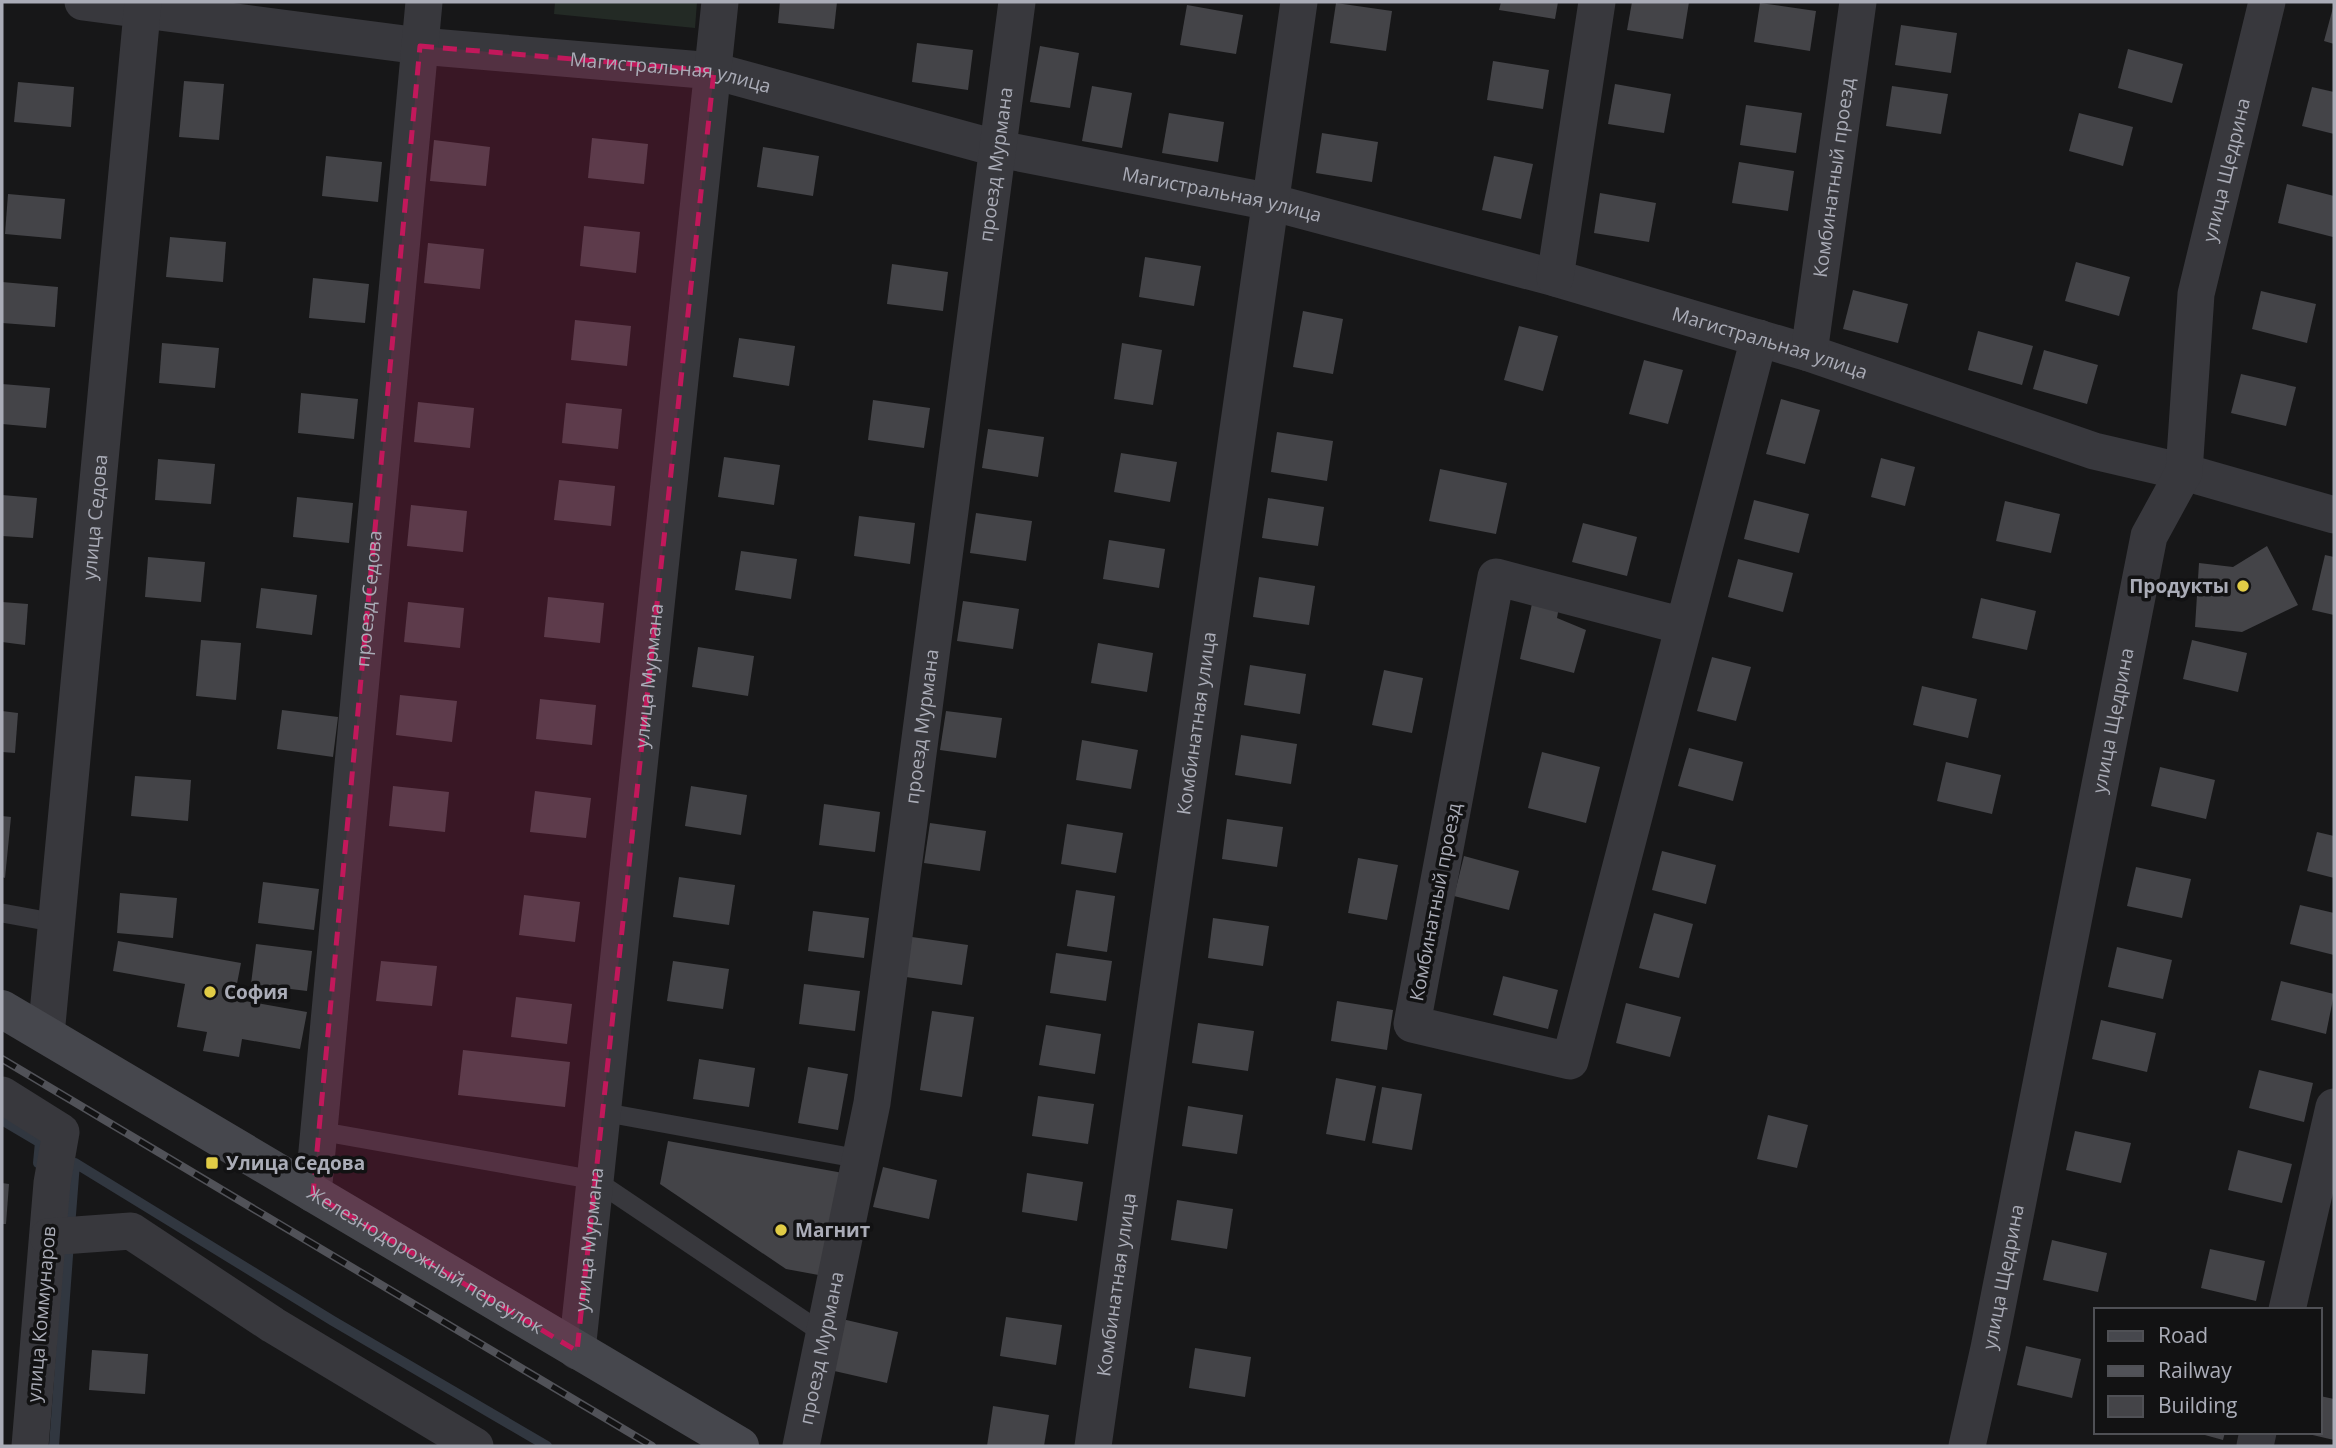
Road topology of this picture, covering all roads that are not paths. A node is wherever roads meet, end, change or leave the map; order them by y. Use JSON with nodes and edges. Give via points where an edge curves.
{"nodes":[{"id":1,"x":83,"y":2,"type":"edge"},
{"id":2,"x":424,"y":2,"type":"edge"},
{"id":3,"x":720,"y":2,"type":"edge"},
{"id":4,"x":1017,"y":2,"type":"edge"},
{"id":5,"x":1299,"y":2,"type":"edge"},
{"id":6,"x":1597,"y":2,"type":"edge"},
{"id":7,"x":1858,"y":2,"type":"edge"},
{"id":8,"x":2267,"y":2,"type":"edge"},
{"id":9,"x":143,"y":5,"type":"edge"},
{"id":10,"x":420,"y":46,"type":"junction"},
{"id":11,"x":714,"y":71,"type":"junction"},
{"id":12,"x":999,"y":149,"type":"junction"},
{"id":13,"x":1270,"y":202,"type":"junction"},
{"id":14,"x":1555,"y":278,"type":"junction"},
{"id":15,"x":1759,"y":338,"type":"junction"},
{"id":16,"x":1810,"y":353,"type":"junction"},
{"id":17,"x":2184,"y":472,"type":"junction"},
{"id":18,"x":2334,"y":515,"type":"edge"},
{"id":19,"x":1684,"y":626,"type":"junction"},
{"id":20,"x":2,"y":913,"type":"edge"},
{"id":21,"x":57,"y":923,"type":"junction"},
{"id":22,"x":2,"y":1009,"type":"edge"},
{"id":23,"x":46,"y":1035,"type":"junction"},
{"id":24,"x":2,"y":1096,"type":"edge"},
{"id":25,"x":2334,"y":1107,"type":"edge"},
{"id":26,"x":602,"y":1112,"type":"junction"},
{"id":27,"x":319,"y":1131,"type":"junction"},
{"id":28,"x":860,"y":1159,"type":"junction"},
{"id":29,"x":595,"y":1180,"type":"junction"},
{"id":30,"x":313,"y":1194,"type":"junction"},
{"id":31,"x":48,"y":1237,"type":"junction"},
{"id":32,"x":2287,"y":1308,"type":"edge"},
{"id":33,"x":824,"y":1334,"type":"junction"},
{"id":34,"x":577,"y":1351,"type":"junction"},
{"id":35,"x":30,"y":1446,"type":"edge"},
{"id":36,"x":475,"y":1446,"type":"edge"},
{"id":37,"x":740,"y":1446,"type":"edge"},
{"id":38,"x":801,"y":1446,"type":"edge"},
{"id":39,"x":1093,"y":1446,"type":"edge"},
{"id":40,"x":1966,"y":1446,"type":"edge"}],
"edges":[{"from":1,"to":9,"type":"street","name":"Магистральная улица"},
{"from":2,"to":10,"type":"street","name":"проезд Седова"},
{"from":3,"to":11,"type":"street","name":"улица Мурмана"},
{"from":4,"to":12,"type":"street","name":"проезд Мурмана"},
{"from":5,"to":13,"type":"street","name":"Комбинатная улица"},
{"from":6,"to":14,"type":"street"},
{"from":7,"to":16,"type":"street","name":"Комбинатный проезд"},
{"from":8,"to":17,"type":"street","name":"улица Щедрина","via":[[2196,294]]},
{"from":9,"to":10,"type":"street","name":"Магистральная улица"},
{"from":9,"to":21,"type":"street","name":"улица Седова"},
{"from":10,"to":11,"type":"street","name":"Магистральная улица"},
{"from":10,"to":27,"type":"street","name":"проезд Седова"},
{"from":11,"to":12,"type":"street","name":"Магистральная улица"},
{"from":11,"to":26,"type":"street","name":"улица Мурмана"},
{"from":12,"to":13,"type":"street","name":"Магистральная улица"},
{"from":12,"to":28,"type":"street","name":"проезд Мурмана","via":[[872,1103]]},
{"from":13,"to":14,"type":"street","name":"Магистральная улица"},
{"from":13,"to":39,"type":"street","name":"Комбинатная улица"},
{"from":14,"to":15,"type":"street","name":"Магистральная улица"},
{"from":15,"to":16,"type":"street","name":"Магистральная улица"},
{"from":15,"to":19,"type":"street","name":"Комбинатный проезд"},
{"from":16,"to":17,"type":"street","name":"Магистральная улица","via":[[2094,450]]},
{"from":17,"to":18,"type":"street","name":"Магистральная улица"},
{"from":17,"to":40,"type":"street","name":"улица Щедрина","via":[[2149,536],[1992,1335]]},
{"from":19,"to":19,"type":"street","name":"Комбинатный проезд","via":[[1496,577],[1412,1024],[1570,1061]]},
{"from":20,"to":21,"type":"lane"},
{"from":21,"to":23,"type":"street","name":"улица Седова"},
{"from":22,"to":23,"type":"street","name":"Железнодорожный переулок"},
{"from":23,"to":30,"type":"street","name":"Железнодорожный переулок"},
{"from":24,"to":31,"type":"street","name":"улица Коммунаров","via":[[61,1132]]},
{"from":25,"to":32,"type":"street"},
{"from":26,"to":28,"type":"lane"},
{"from":26,"to":29,"type":"street","name":"улица Мурмана"},
{"from":27,"to":29,"type":"lane"},
{"from":27,"to":30,"type":"street","name":"проезд Седова"},
{"from":28,"to":33,"type":"street","name":"проезд Мурмана"},
{"from":29,"to":33,"type":"lane"},
{"from":29,"to":34,"type":"street","name":"улица Мурмана"},
{"from":30,"to":34,"type":"street","name":"Железнодорожный переулок"},
{"from":31,"to":35,"type":"street","name":"улица Коммунаров"},
{"from":31,"to":36,"type":"street","via":[[131,1231],[273,1325]]},
{"from":33,"to":38,"type":"street","name":"проезд Мурмана"},
{"from":34,"to":37,"type":"street","name":"Железнодорожный переулок"}]}
